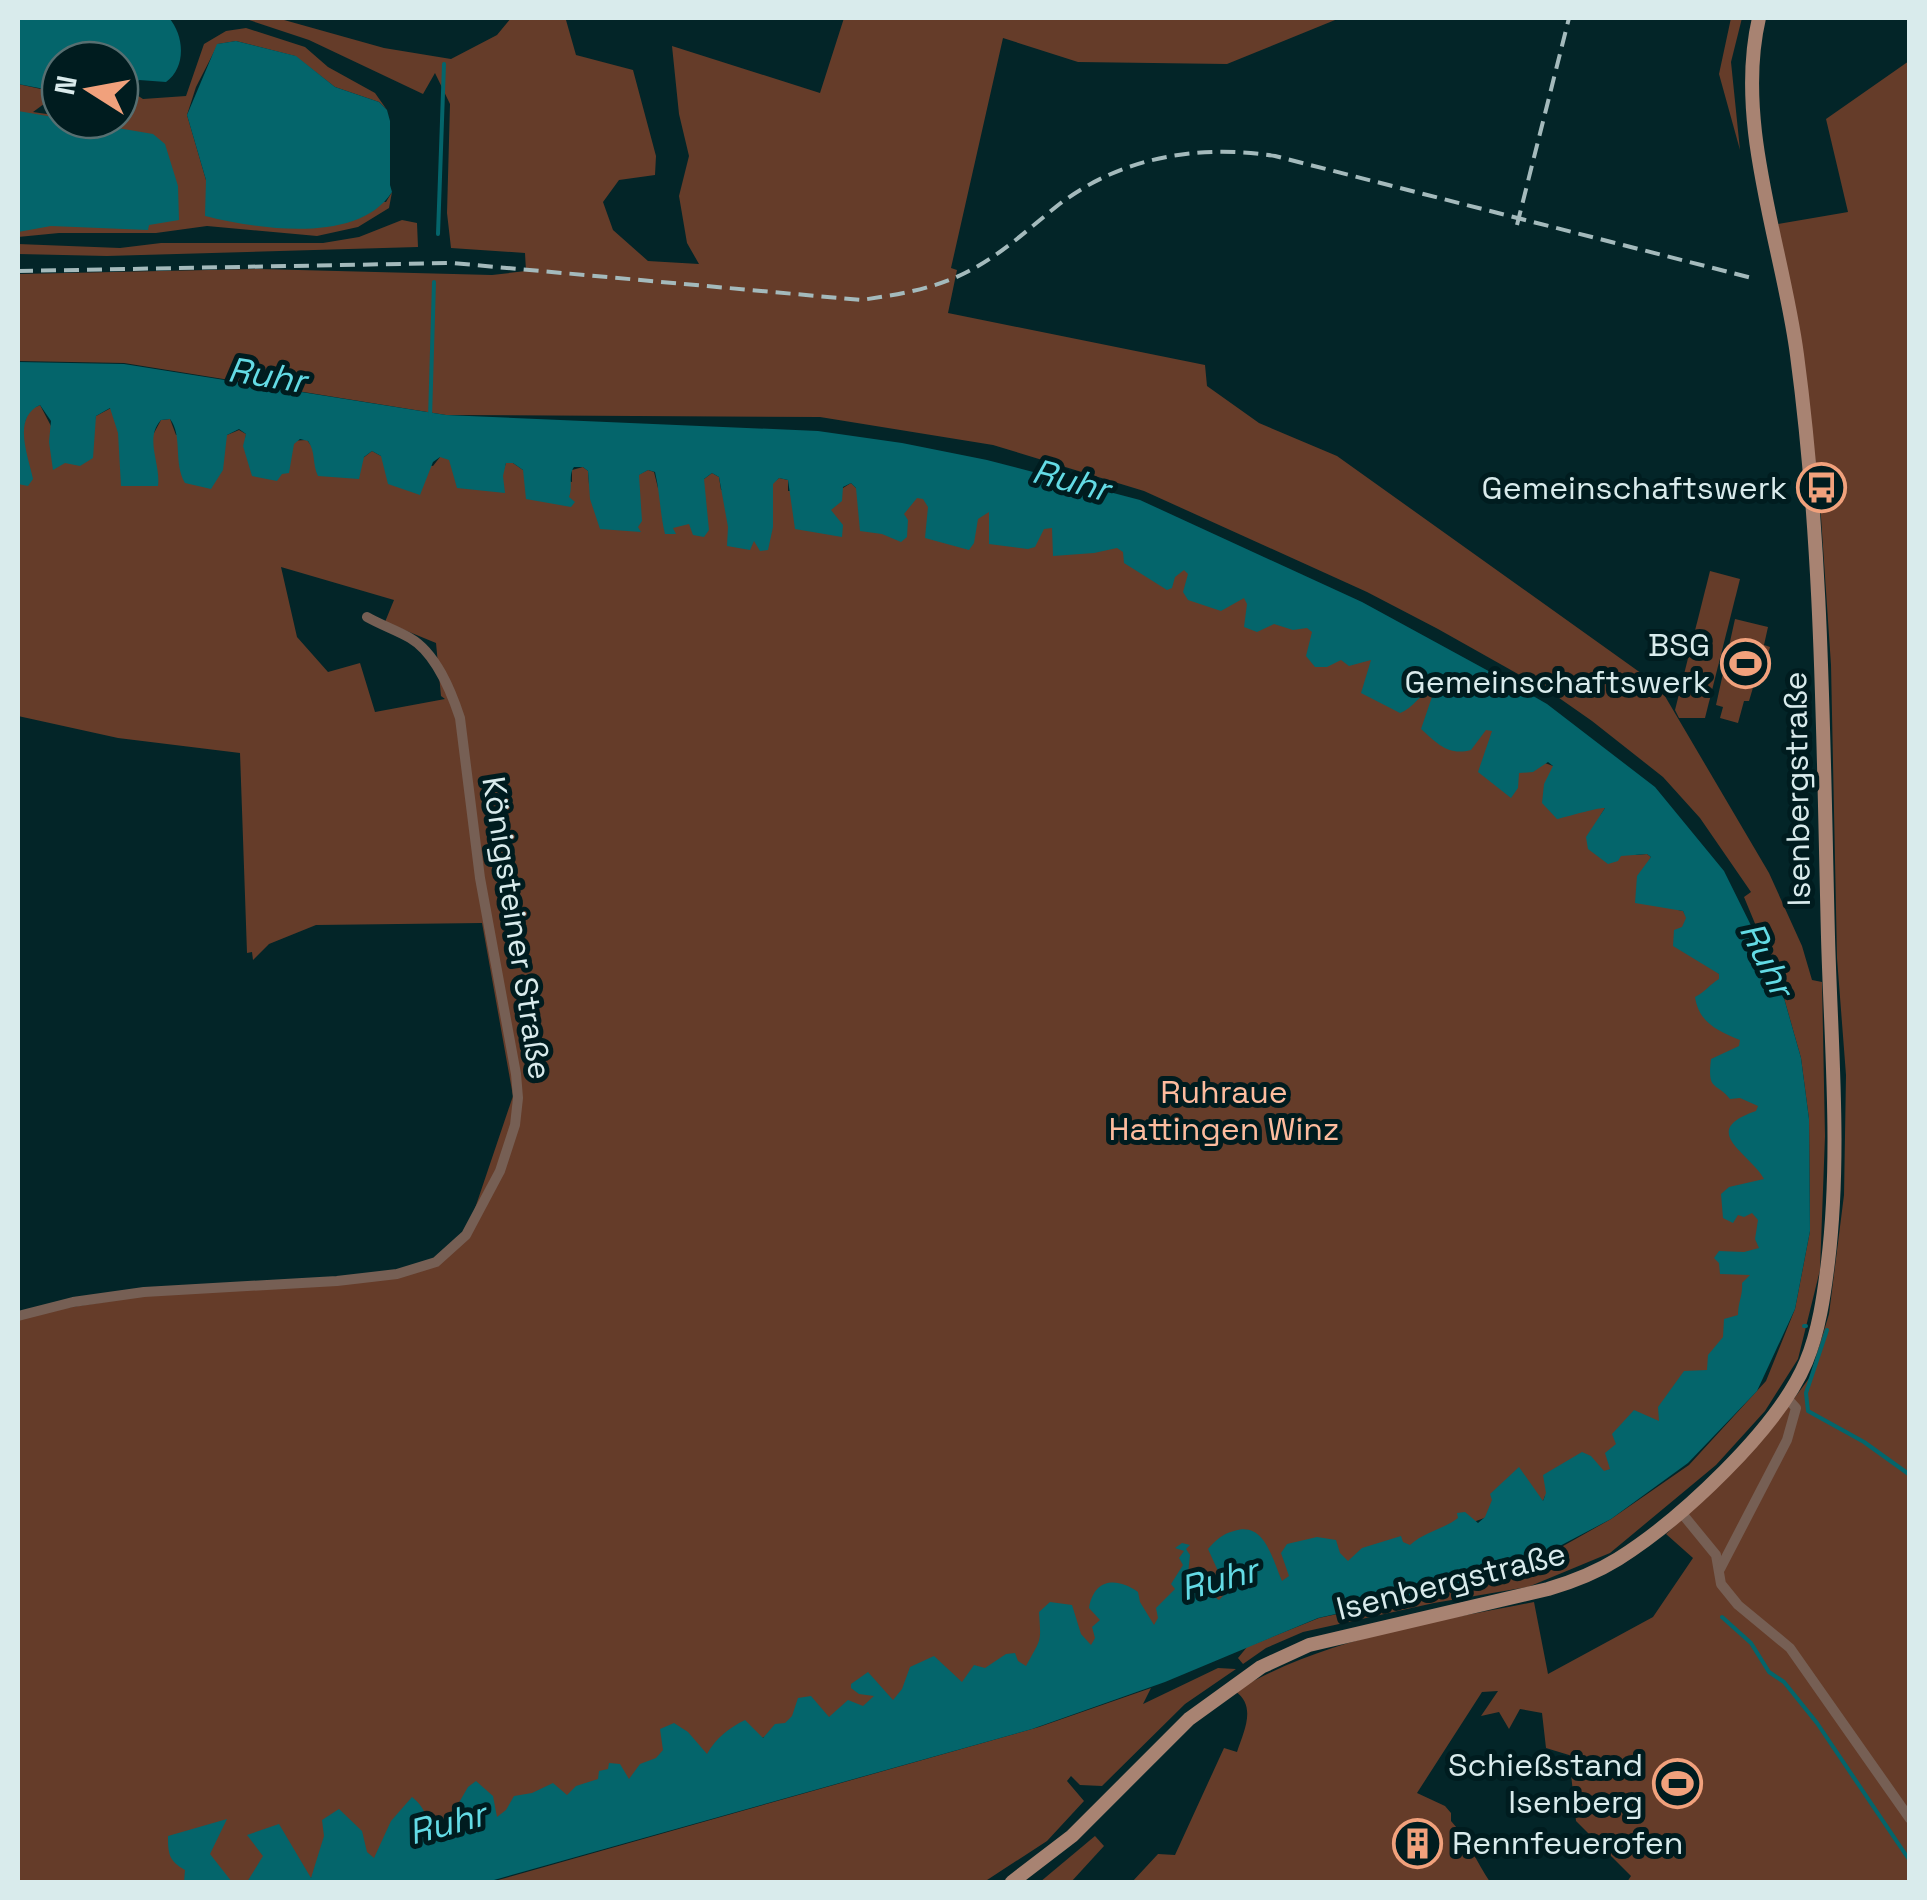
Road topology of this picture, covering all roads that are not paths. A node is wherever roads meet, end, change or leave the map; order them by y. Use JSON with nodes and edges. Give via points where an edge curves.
{"nodes":[{"id":1,"x":1759,"y":18,"type":"edge"},
{"id":2,"x":367,"y":617,"type":"dead end"},
{"id":3,"x":18,"y":1316,"type":"edge"},
{"id":4,"x":1787,"y":1398,"type":"junction"},
{"id":5,"x":1680,"y":1511,"type":"junction"},
{"id":6,"x":1720,"y":1569,"type":"junction"},
{"id":7,"x":1910,"y":1818,"type":"edge"},
{"id":8,"x":1012,"y":1882,"type":"edge"}],
"edges":[{"from":1,"to":4,"type":"main road","name":"Isenbergstraße","via":[[1753,118],[1797,354],[1818,548],[1835,1124],[1833,1215],[1820,1313],[1806,1364]]},
{"from":2,"to":3,"type":"street","name":"Königsteiner Straße","via":[[425,651],[460,718],[518,1086],[511,1141],[484,1204],[453,1248],[412,1271],[144,1292]]},
{"from":4,"to":5,"type":"main road","name":"Isenbergstraße"},
{"from":4,"to":6,"type":"street","via":[[1796,1408],[1787,1440]]},
{"from":5,"to":6,"type":"street"},
{"from":5,"to":8,"type":"main road","name":"Isenbergstraße","via":[[1614,1562],[1572,1582],[1309,1645],[1261,1667],[1219,1694],[1072,1836]]},
{"from":6,"to":7,"type":"street","via":[[1720,1584],[1790,1648]]}]}
